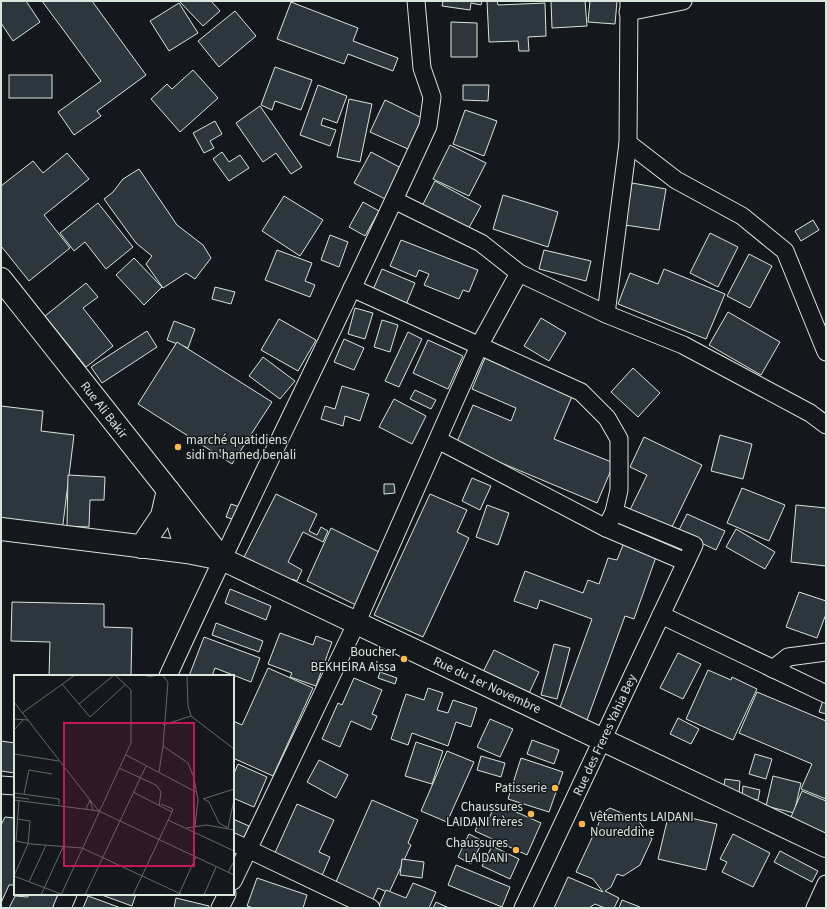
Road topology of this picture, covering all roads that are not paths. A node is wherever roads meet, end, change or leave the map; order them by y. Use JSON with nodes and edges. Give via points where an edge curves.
{"nodes":[{"id":1,"x":416,"y":1,"type":"edge"},
{"id":2,"x":683,"y":1,"type":"edge"},
{"id":3,"x":629,"y":6,"type":"edge"},
{"id":4,"x":628,"y":143,"type":"junction"},
{"id":5,"x":394,"y":200,"type":"junction"},
{"id":6,"x":519,"y":273,"type":"junction"},
{"id":7,"x":1,"y":279,"type":"edge"},
{"id":8,"x":352,"y":288,"type":"junction"},
{"id":9,"x":606,"y":314,"type":"junction"},
{"id":10,"x":479,"y":346,"type":"junction"},
{"id":11,"x":826,"y":352,"type":"edge"},
{"id":12,"x":826,"y":425,"type":"edge"},
{"id":13,"x":438,"y":440,"type":"junction"},
{"id":14,"x":168,"y":490,"type":"junction"},
{"id":15,"x":614,"y":512,"type":"junction"},
{"id":16,"x":1,"y":519,"type":"edge"},
{"id":17,"x":606,"y":528,"type":"junction"},
{"id":18,"x":1,"y":529,"type":"edge"},
{"id":19,"x":140,"y":547,"type":"junction"},
{"id":20,"x":186,"y":552,"type":"junction"},
{"id":21,"x":222,"y":559,"type":"junction"},
{"id":22,"x":686,"y":562,"type":"junction"},
{"id":23,"x":661,"y":616,"type":"junction"},
{"id":24,"x":356,"y":624,"type":"junction"},
{"id":25,"x":826,"y":652,"type":"edge"},
{"id":26,"x":773,"y":669,"type":"junction"},
{"id":27,"x":168,"y":675,"type":"edge"},
{"id":28,"x":826,"y":694,"type":"edge"},
{"id":29,"x":604,"y":740,"type":"junction"},
{"id":30,"x":1,"y":785,"type":"edge"},
{"id":31,"x":14,"y":786,"type":"edge"},
{"id":32,"x":241,"y":846,"type":"edge"},
{"id":33,"x":826,"y":846,"type":"edge"},
{"id":34,"x":234,"y":877,"type":"edge"},
{"id":35,"x":826,"y":884,"type":"edge"},
{"id":36,"x":68,"y":895,"type":"edge"},
{"id":37,"x":226,"y":895,"type":"edge"},
{"id":38,"x":62,"y":908,"type":"edge"},
{"id":39,"x":220,"y":908,"type":"edge"},
{"id":40,"x":371,"y":908,"type":"edge"},
{"id":41,"x":523,"y":908,"type":"edge"},
{"id":42,"x":815,"y":908,"type":"edge"}],
"edges":[{"from":1,"to":5,"type":"street","via":[[422,68],[432,97],[428,126]]},
{"from":2,"to":3,"type":"street"},
{"from":3,"to":4,"type":"street"},
{"from":4,"to":9,"type":"street"},
{"from":4,"to":11,"type":"street","via":[[676,180],[742,216],[785,251]]},
{"from":5,"to":6,"type":"street","via":[[481,243]]},
{"from":5,"to":8,"type":"street"},
{"from":6,"to":9,"type":"street"},
{"from":6,"to":10,"type":"street"},
{"from":7,"to":14,"type":"main road","name":"Rue Ali Bakir"},
{"from":8,"to":10,"type":"street"},
{"from":8,"to":21,"type":"street"},
{"from":9,"to":12,"type":"street","via":[[683,345],[810,413]]},
{"from":10,"to":13,"type":"street"},
{"from":10,"to":15,"type":"street","via":[[581,392],[607,418],[619,439],[619,490]]},
{"from":13,"to":17,"type":"street"},
{"from":13,"to":24,"type":"street"},
{"from":14,"to":19,"type":"main road","via":[[162,516]]},
{"from":14,"to":20,"type":"main road","name":"Rue Ali Bakir"},
{"from":14,"to":21,"type":"main road"},
{"from":15,"to":17,"type":"street"},
{"from":15,"to":22,"type":"street","name":"Rue des Freres Yahia Bey","via":[[694,546]]},
{"from":16,"to":19,"type":"main road"},
{"from":17,"to":22,"type":"street"},
{"from":18,"to":19,"type":"main road"},
{"from":19,"to":20,"type":"main road","name":"Rue du 1er Novembre"},
{"from":20,"to":21,"type":"main road","name":"Rue du 1er Novembre"},
{"from":21,"to":24,"type":"main road","name":"Rue du 1er Novembre"},
{"from":21,"to":27,"type":"street"},
{"from":22,"to":23,"type":"street","name":"Rue des Freres Yahia Bey"},
{"from":23,"to":26,"type":"street"},
{"from":23,"to":29,"type":"street","name":"Rue des Freres Yahia Bey"},
{"from":24,"to":29,"type":"main road","name":"Rue du 1er Novembre"},
{"from":24,"to":32,"type":"street"},
{"from":25,"to":26,"type":"street","via":[[788,657]]},
{"from":26,"to":28,"type":"street"},
{"from":29,"to":33,"type":"main road","name":"Rue du 1er Novembre"},
{"from":29,"to":41,"type":"street","name":"Rue des Freres Yahia Bey"},
{"from":30,"to":31,"type":"street"},
{"from":32,"to":34,"type":"street"},
{"from":32,"to":40,"type":"street"},
{"from":35,"to":42,"type":"street"},
{"from":36,"to":38,"type":"street"},
{"from":37,"to":39,"type":"street"}]}
